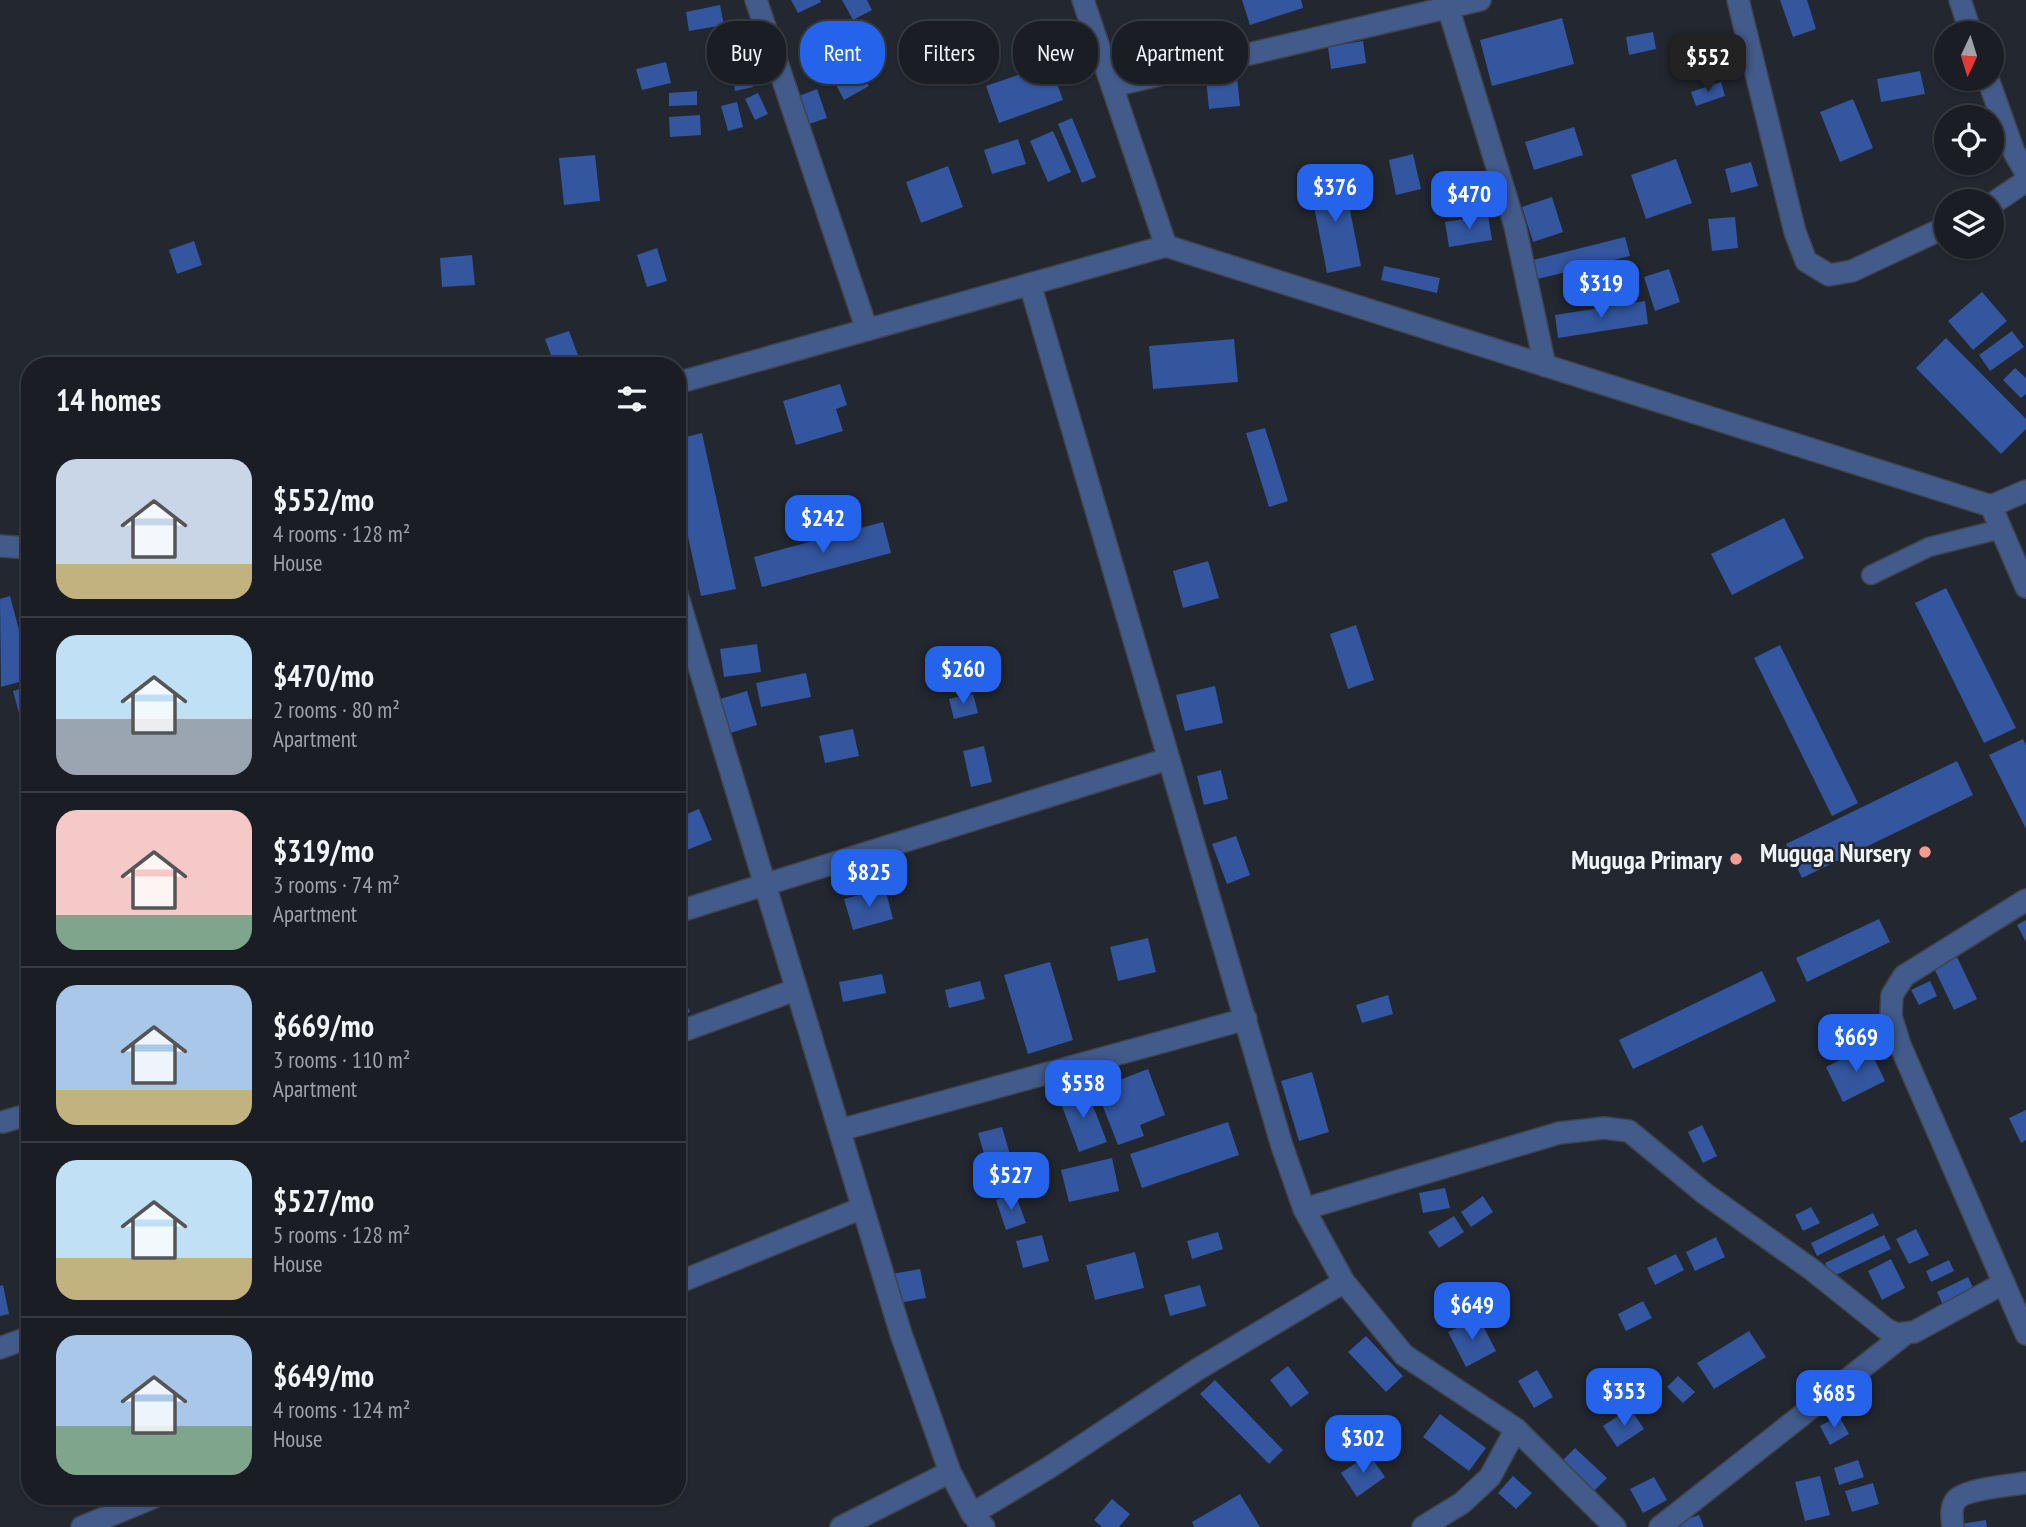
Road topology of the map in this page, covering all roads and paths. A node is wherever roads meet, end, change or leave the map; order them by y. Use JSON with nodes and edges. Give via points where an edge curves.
{"nodes":[{"id":1,"x":756,"y":0,"type":"edge"},
{"id":2,"x":1083,"y":0,"type":"edge"},
{"id":3,"x":1480,"y":0,"type":"edge"},
{"id":4,"x":1738,"y":0,"type":"edge"},
{"id":5,"x":1959,"y":0,"type":"edge"},
{"id":6,"x":1448,"y":7,"type":"junction"},
{"id":7,"x":1967,"y":21,"type":"edge"},
{"id":8,"x":1112,"y":86,"type":"junction"},
{"id":9,"x":1992,"y":91,"type":"edge"},
{"id":10,"x":2026,"y":173,"type":"edge"},
{"id":11,"x":2026,"y":181,"type":"edge"},
{"id":12,"x":2004,"y":196,"type":"edge"},
{"id":13,"x":1934,"y":233,"type":"edge"},
{"id":14,"x":1166,"y":246,"type":"junction"},
{"id":15,"x":1030,"y":284,"type":"junction"},
{"id":16,"x":867,"y":330,"type":"junction"},
{"id":17,"x":1545,"y":366,"type":"junction"},
{"id":18,"x":686,"y":380,"type":"edge"},
{"id":19,"x":2026,"y":491,"type":"edge"},
{"id":20,"x":1991,"y":506,"type":"junction"},
{"id":21,"x":2001,"y":529,"type":"junction"},
{"id":22,"x":0,"y":546,"type":"edge"},
{"id":23,"x":21,"y":547,"type":"edge"},
{"id":24,"x":1871,"y":575,"type":"dead end"},
{"id":25,"x":2026,"y":587,"type":"edge"},
{"id":26,"x":686,"y":624,"type":"edge"},
{"id":27,"x":1168,"y":759,"type":"junction"},
{"id":28,"x":764,"y":885,"type":"junction"},
{"id":29,"x":2026,"y":900,"type":"edge"},
{"id":30,"x":686,"y":909,"type":"edge"},
{"id":31,"x":795,"y":990,"type":"junction"},
{"id":32,"x":1246,"y":1018,"type":"junction"},
{"id":33,"x":686,"y":1030,"type":"edge"},
{"id":34,"x":21,"y":1117,"type":"edge"},
{"id":35,"x":3,"y":1122,"type":"dead end"},
{"id":36,"x":840,"y":1130,"type":"junction"},
{"id":37,"x":862,"y":1208,"type":"junction"},
{"id":38,"x":1304,"y":1209,"type":"junction"},
{"id":39,"x":686,"y":1279,"type":"edge"},
{"id":40,"x":1344,"y":1282,"type":"junction"},
{"id":41,"x":2004,"y":1283,"type":"junction"},
{"id":42,"x":1905,"y":1334,"type":"junction"},
{"id":43,"x":2026,"y":1334,"type":"edge"},
{"id":44,"x":21,"y":1340,"type":"edge"},
{"id":45,"x":0,"y":1348,"type":"edge"},
{"id":46,"x":1516,"y":1429,"type":"junction"},
{"id":47,"x":950,"y":1472,"type":"junction"},
{"id":48,"x":2026,"y":1483,"type":"edge"},
{"id":49,"x":135,"y":1505,"type":"edge"},
{"id":50,"x":978,"y":1520,"type":"edge"},
{"id":51,"x":82,"y":1527,"type":"edge"},
{"id":52,"x":841,"y":1527,"type":"edge"},
{"id":53,"x":1423,"y":1527,"type":"edge"},
{"id":54,"x":1615,"y":1527,"type":"edge"},
{"id":55,"x":1660,"y":1527,"type":"edge"},
{"id":56,"x":1953,"y":1527,"type":"edge"}],
"edges":[{"from":1,"to":16,"type":"street"},
{"from":2,"to":8,"type":"street"},
{"from":3,"to":6,"type":"street"},
{"from":4,"to":13,"type":"street","via":[[1806,261],[1829,275],[1852,271]]},
{"from":5,"to":7,"type":"street"},
{"from":6,"to":8,"type":"street"},
{"from":6,"to":17,"type":"street","via":[[1515,226]]},
{"from":8,"to":14,"type":"street"},
{"from":9,"to":10,"type":"street"},
{"from":11,"to":12,"type":"street"},
{"from":14,"to":15,"type":"street"},
{"from":14,"to":17,"type":"street"},
{"from":15,"to":16,"type":"street"},
{"from":15,"to":27,"type":"street"},
{"from":16,"to":18,"type":"street"},
{"from":17,"to":20,"type":"street"},
{"from":19,"to":20,"type":"street"},
{"from":20,"to":21,"type":"street"},
{"from":21,"to":24,"type":"lane","via":[[1929,547]]},
{"from":21,"to":25,"type":"street"},
{"from":22,"to":23,"type":"street"},
{"from":26,"to":28,"type":"street"},
{"from":27,"to":28,"type":"street"},
{"from":27,"to":32,"type":"street"},
{"from":28,"to":30,"type":"street"},
{"from":28,"to":31,"type":"street"},
{"from":29,"to":41,"type":"street","via":[[1904,976],[1892,995],[1891,1016],[1900,1045]]},
{"from":31,"to":33,"type":"street"},
{"from":31,"to":36,"type":"street"},
{"from":32,"to":36,"type":"street"},
{"from":32,"to":38,"type":"street"},
{"from":34,"to":35,"type":"street"},
{"from":36,"to":37,"type":"street"},
{"from":37,"to":39,"type":"street"},
{"from":37,"to":47,"type":"street"},
{"from":38,"to":40,"type":"street"},
{"from":38,"to":42,"type":"street","via":[[1559,1133],[1618,1128],[1629,1131],[1886,1329]]},
{"from":40,"to":46,"type":"street","via":[[1404,1354]]},
{"from":40,"to":50,"type":"street","via":[[1198,1370]]},
{"from":41,"to":42,"type":"street"},
{"from":41,"to":43,"type":"street"},
{"from":42,"to":55,"type":"street"},
{"from":44,"to":45,"type":"street"},
{"from":46,"to":53,"type":"street","via":[[1490,1477],[1462,1503]]},
{"from":46,"to":54,"type":"street"},
{"from":47,"to":50,"type":"street"},
{"from":47,"to":52,"type":"street"},
{"from":48,"to":56,"type":"street","via":[[1963,1494],[1954,1501]]},
{"from":49,"to":51,"type":"street"}]}
